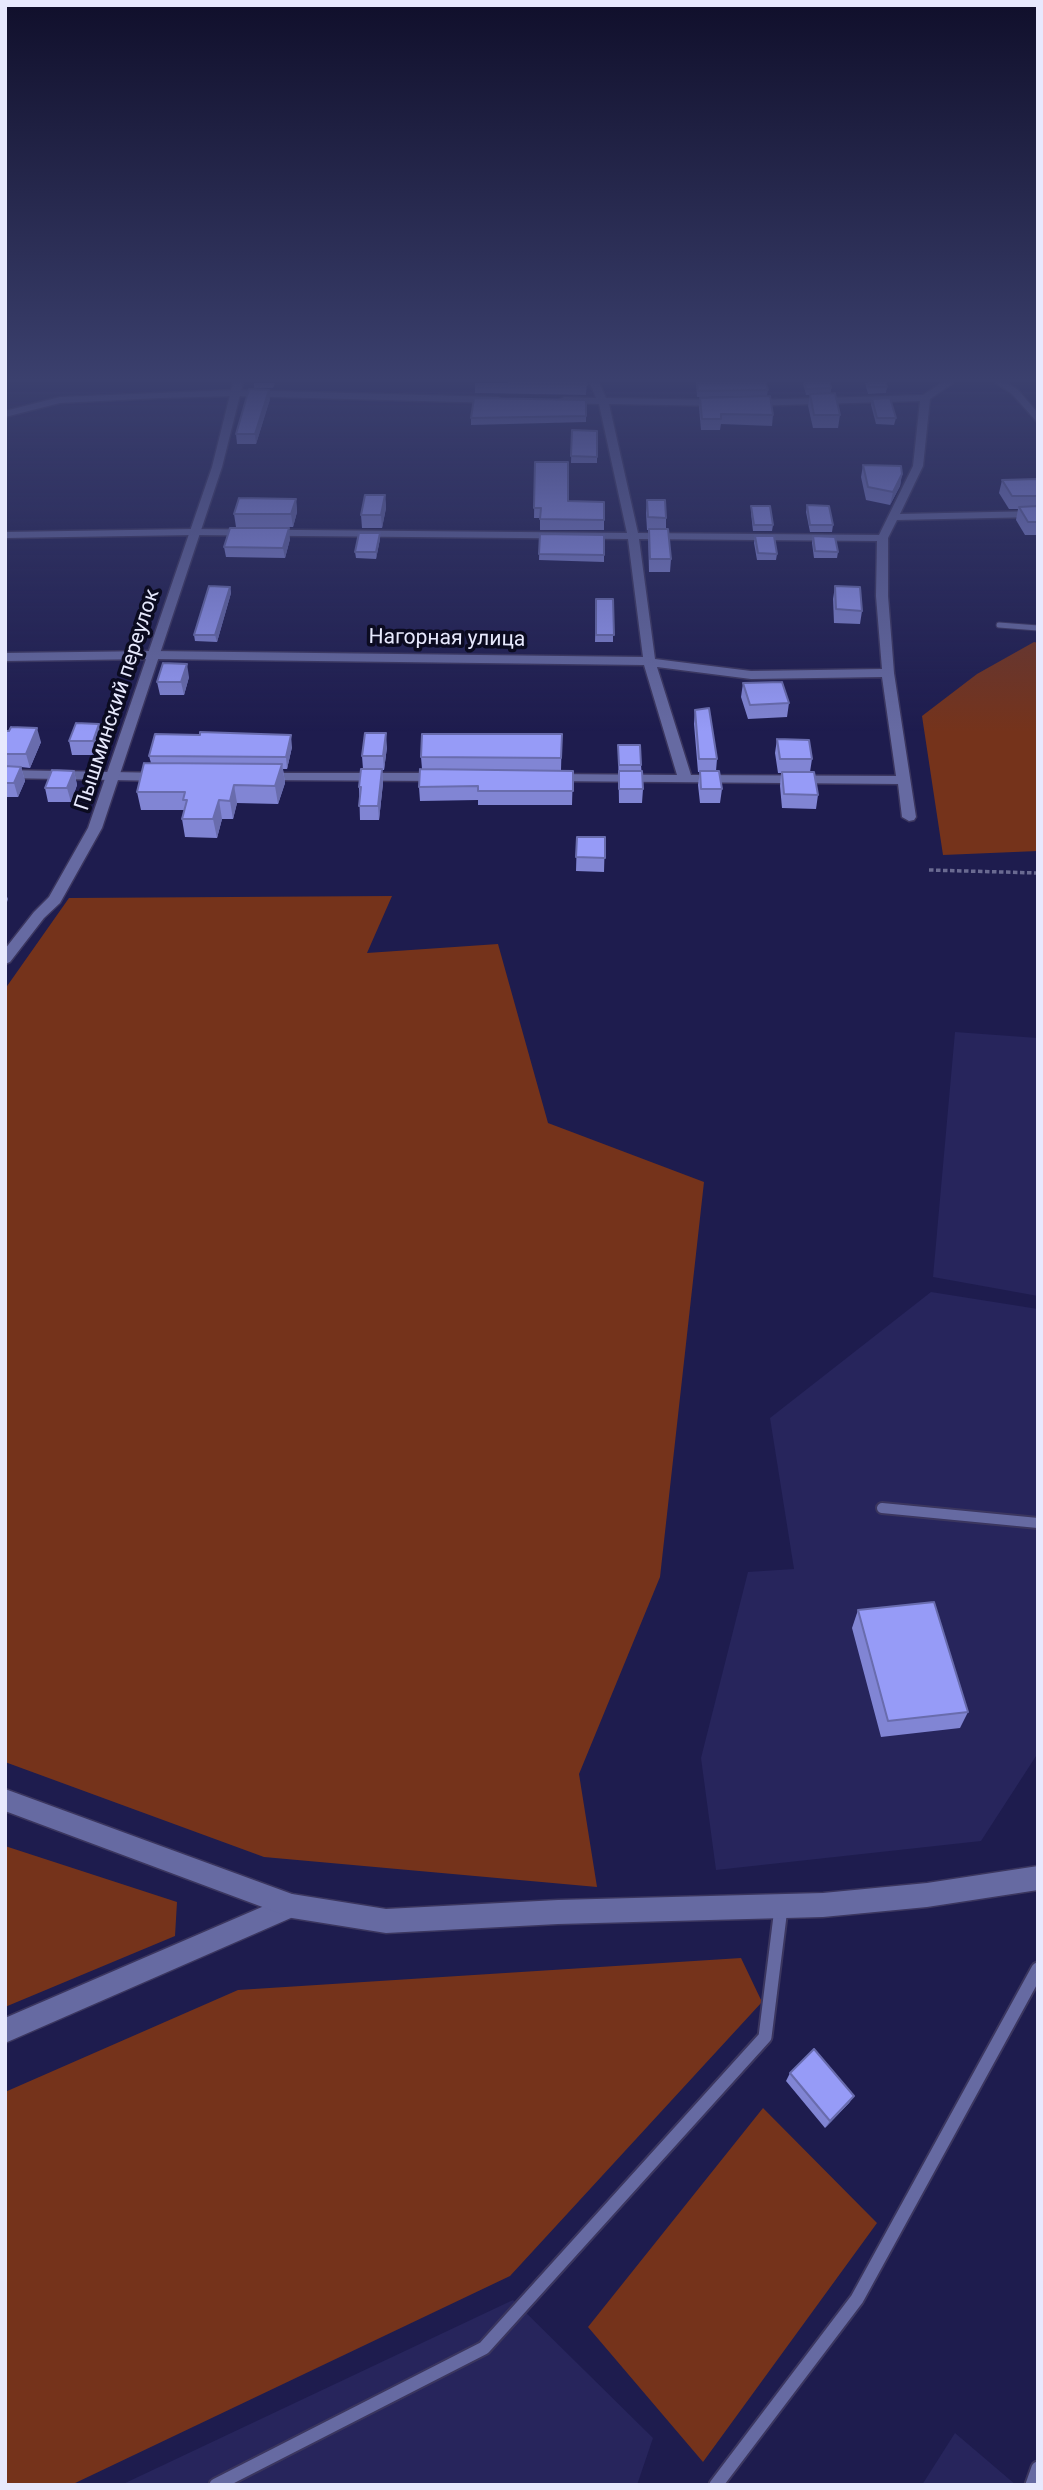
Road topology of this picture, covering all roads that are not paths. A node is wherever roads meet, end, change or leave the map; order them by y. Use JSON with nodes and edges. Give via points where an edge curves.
{"nodes":[{"id":1,"x":205,"y":499,"type":"edge"},
{"id":2,"x":626,"y":499,"type":"edge"},
{"id":3,"x":902,"y":499,"type":"edge"},
{"id":4,"x":1038,"y":514,"type":"edge"},
{"id":5,"x":894,"y":517,"type":"junction"},
{"id":6,"x":193,"y":532,"type":"junction"},
{"id":7,"x":633,"y":534,"type":"junction"},
{"id":8,"x":5,"y":535,"type":"edge"},
{"id":9,"x":883,"y":538,"type":"junction"},
{"id":10,"x":999,"y":625,"type":"dead end"},
{"id":11,"x":1038,"y":628,"type":"edge"},
{"id":12,"x":153,"y":655,"type":"junction"},
{"id":13,"x":5,"y":657,"type":"edge"},
{"id":14,"x":649,"y":661,"type":"junction"},
{"id":15,"x":888,"y":674,"type":"junction"},
{"id":16,"x":5,"y":774,"type":"edge"},
{"id":17,"x":114,"y":776,"type":"junction"},
{"id":18,"x":184,"y":777,"type":"edge"},
{"id":19,"x":253,"y":777,"type":"edge"},
{"id":20,"x":462,"y":777,"type":"edge"},
{"id":21,"x":532,"y":778,"type":"edge"},
{"id":22,"x":685,"y":778,"type":"junction"},
{"id":23,"x":903,"y":780,"type":"junction"},
{"id":24,"x":909,"y":817,"type":"dead end"},
{"id":25,"x":5,"y":959,"type":"edge"},
{"id":26,"x":882,"y":1508,"type":"dead end"},
{"id":27,"x":1038,"y":1523,"type":"edge"},
{"id":28,"x":5,"y":1800,"type":"edge"},
{"id":29,"x":1038,"y":1878,"type":"edge"},
{"id":30,"x":292,"y":1906,"type":"junction"},
{"id":31,"x":781,"y":1906,"type":"junction"},
{"id":32,"x":1038,"y":1969,"type":"edge"},
{"id":33,"x":5,"y":2031,"type":"edge"},
{"id":34,"x":1038,"y":2468,"type":"edge"},
{"id":35,"x":216,"y":2485,"type":"edge"},
{"id":36,"x":716,"y":2485,"type":"edge"},
{"id":37,"x":1032,"y":2485,"type":"edge"}],
"edges":[{"from":1,"to":6,"type":"street","name":"Пышминский переулок"},
{"from":2,"to":7,"type":"street"},
{"from":3,"to":5,"type":"street"},
{"from":4,"to":5,"type":"street"},
{"from":5,"to":9,"type":"street"},
{"from":6,"to":7,"type":"street"},
{"from":6,"to":8,"type":"street"},
{"from":6,"to":12,"type":"street","name":"Пышминский переулок"},
{"from":7,"to":9,"type":"street"},
{"from":7,"to":14,"type":"street"},
{"from":9,"to":15,"type":"street"},
{"from":10,"to":11,"type":"lane"},
{"from":12,"to":13,"type":"street","name":"Нагорная улица"},
{"from":12,"to":14,"type":"street","name":"Нагорная улица"},
{"from":12,"to":17,"type":"street","name":"Пышминский переулок"},
{"from":14,"to":15,"type":"street","name":"Нагорная улица","via":[[751,675]]},
{"from":14,"to":22,"type":"street"},
{"from":15,"to":23,"type":"street"},
{"from":16,"to":17,"type":"street"},
{"from":17,"to":18,"type":"street"},
{"from":17,"to":25,"type":"street","name":"Пышминский переулок","via":[[95,828],[55,900]]},
{"from":19,"to":20,"type":"street"},
{"from":21,"to":22,"type":"street"},
{"from":22,"to":23,"type":"street"},
{"from":23,"to":24,"type":"street"},
{"from":26,"to":27,"type":"lane"},
{"from":28,"to":30,"type":"street"},
{"from":29,"to":31,"type":"street","via":[[927,1895]]},
{"from":30,"to":31,"type":"street","via":[[386,1921]]},
{"from":30,"to":33,"type":"street"},
{"from":31,"to":35,"type":"lane","via":[[765,2037],[484,2348]]},
{"from":32,"to":36,"type":"lane","via":[[857,2299]]},
{"from":34,"to":37,"type":"lane"}]}
